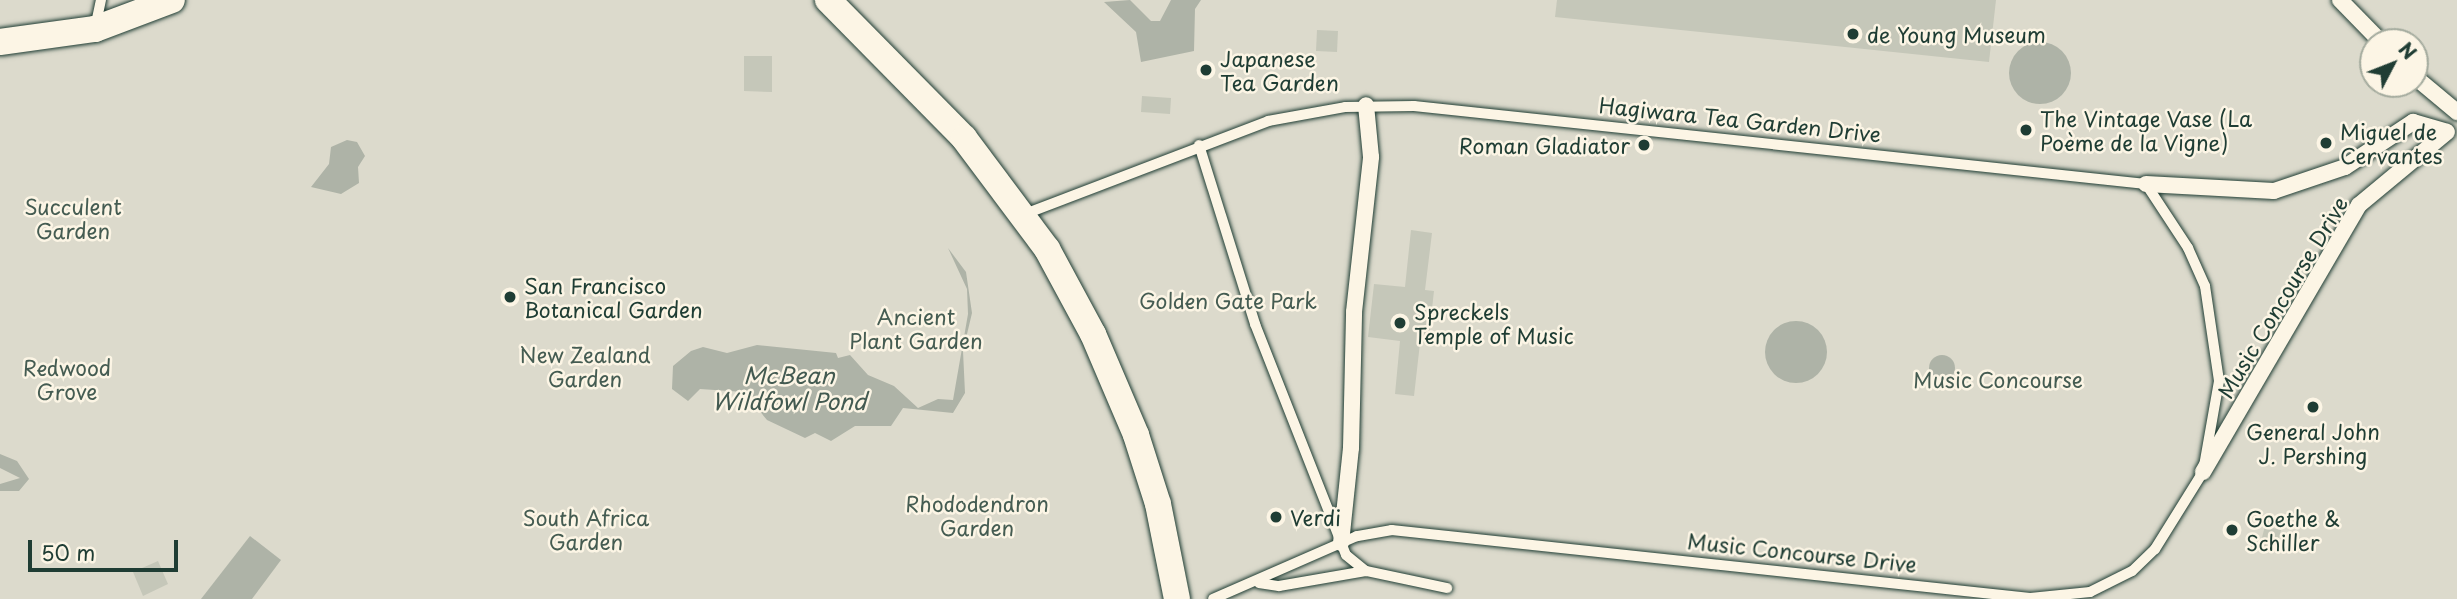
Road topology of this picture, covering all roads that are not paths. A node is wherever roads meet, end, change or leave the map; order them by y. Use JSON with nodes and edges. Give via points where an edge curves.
{"nodes":[{"id":1,"x":101,"y":0,"type":"edge"},
{"id":2,"x":172,"y":0,"type":"edge"},
{"id":3,"x":828,"y":0,"type":"edge"},
{"id":4,"x":2340,"y":0,"type":"edge"},
{"id":5,"x":2367,"y":28,"type":"edge"},
{"id":6,"x":95,"y":29,"type":"junction"},
{"id":7,"x":0,"y":42,"type":"edge"},
{"id":8,"x":2429,"y":92,"type":"edge"},
{"id":9,"x":2439,"y":102,"type":"junction"},
{"id":10,"x":1366,"y":105,"type":"junction"},
{"id":11,"x":2457,"y":112,"type":"edge"},
{"id":12,"x":2452,"y":137,"type":"edge"},
{"id":13,"x":1199,"y":145,"type":"junction"},
{"id":14,"x":2146,"y":184,"type":"junction"},
{"id":15,"x":1025,"y":214,"type":"junction"},
{"id":16,"x":2203,"y":472,"type":"junction"},
{"id":17,"x":1341,"y":543,"type":"junction"},
{"id":18,"x":1366,"y":571,"type":"junction"},
{"id":19,"x":1256,"y":583,"type":"junction"},
{"id":20,"x":1447,"y":588,"type":"dead end"},
{"id":21,"x":1177,"y":599,"type":"edge"},
{"id":22,"x":1213,"y":599,"type":"edge"}],
"edges":[{"from":1,"to":6,"type":"lane"},
{"from":2,"to":6,"type":"street"},
{"from":3,"to":15,"type":"street","via":[[918,86]]},
{"from":4,"to":5,"type":"street"},
{"from":6,"to":7,"type":"street"},
{"from":8,"to":9,"type":"street"},
{"from":9,"to":11,"type":"street"},
{"from":9,"to":12,"type":"street"},
{"from":10,"to":13,"type":"lane","name":"Hagiwara Tea Garden Drive","via":[[1285,116]]},
{"from":10,"to":14,"type":"lane","name":"Hagiwara Tea Garden Drive","via":[[1435,108]]},
{"from":10,"to":17,"type":"street","via":[[1371,156],[1354,312],[1351,448]]},
{"from":12,"to":14,"type":"street","name":"Hagiwara Tea Garden Drive","via":[[2413,122],[2345,167],[2274,191]]},
{"from":12,"to":16,"type":"street","name":"Music Concourse Drive","via":[[2382,181],[2354,212]]},
{"from":13,"to":15,"type":"lane","name":"Hagiwara Tea Garden Drive"},
{"from":13,"to":17,"type":"lane","via":[[1255,324]]},
{"from":14,"to":16,"type":"lane","name":"Music Concourse Drive","via":[[2188,248],[2214,321],[2218,402]]},
{"from":15,"to":21,"type":"street","via":[[1077,302],[1127,412],[1158,504]]},
{"from":16,"to":17,"type":"lane","name":"Music Concourse Drive","via":[[2176,523],[2145,561],[2105,586],[2061,598],[1420,532],[1374,531]]},
{"from":17,"to":18,"type":"lane","via":[[1351,562]]},
{"from":17,"to":19,"type":"lane","name":"Music Concourse Drive"},
{"from":18,"to":19,"type":"lane","via":[[1279,586]]},
{"from":18,"to":20,"type":"lane"},
{"from":19,"to":22,"type":"lane","name":"Music Concourse Drive"}]}
